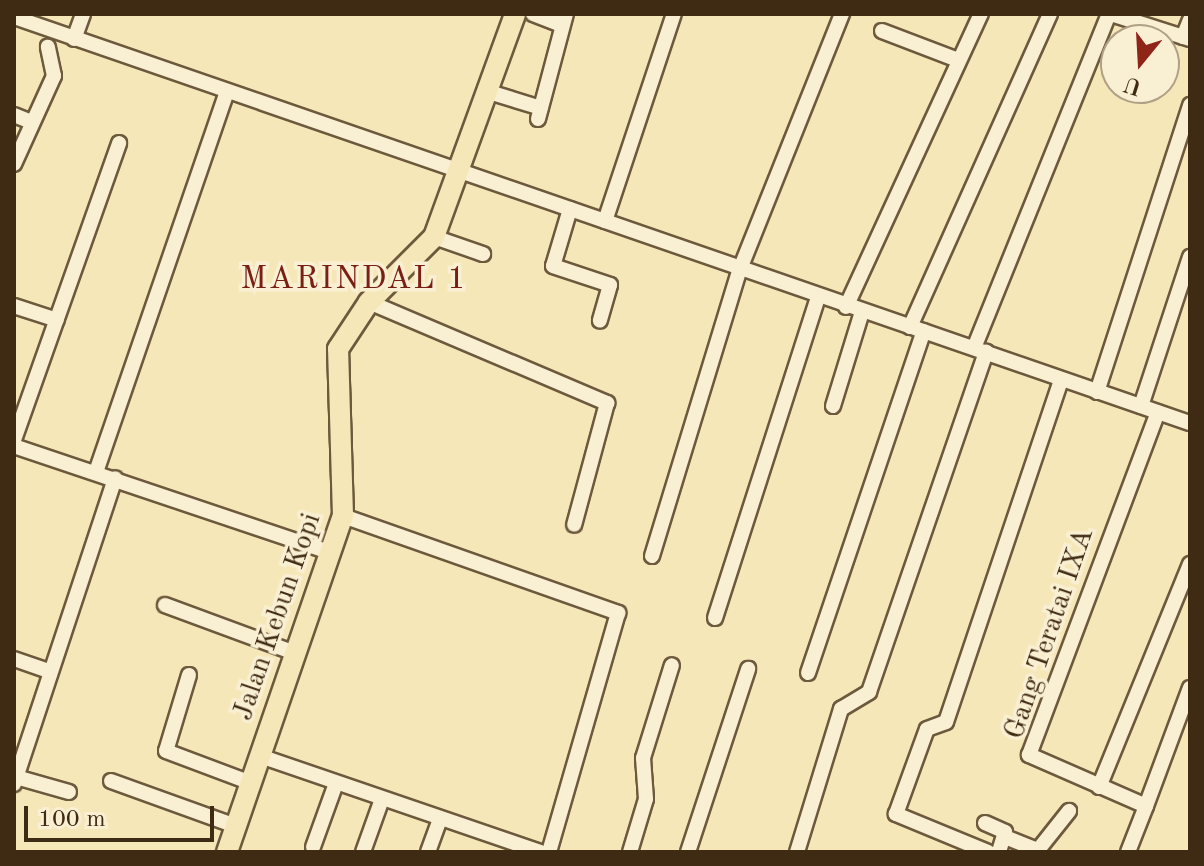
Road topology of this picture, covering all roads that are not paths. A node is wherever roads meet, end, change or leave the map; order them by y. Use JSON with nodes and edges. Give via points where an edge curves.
{"nodes":[{"id":1,"x":83,"y":14,"type":"edge"},
{"id":2,"x":515,"y":14,"type":"edge"},
{"id":3,"x":533,"y":14,"type":"edge"},
{"id":4,"x":674,"y":14,"type":"edge"},
{"id":5,"x":842,"y":14,"type":"edge"},
{"id":6,"x":981,"y":14,"type":"edge"},
{"id":7,"x":1050,"y":14,"type":"edge"},
{"id":8,"x":1110,"y":14,"type":"edge"},
{"id":9,"x":1128,"y":16,"type":"edge"},
{"id":10,"x":14,"y":17,"type":"edge"},
{"id":11,"x":564,"y":20,"type":"edge"},
{"id":12,"x":1190,"y":20,"type":"edge"},
{"id":13,"x":882,"y":31,"type":"dead end"},
{"id":14,"x":1186,"y":38,"type":"edge"},
{"id":15,"x":74,"y":39,"type":"junction"},
{"id":16,"x":48,"y":47,"type":"dead end"},
{"id":17,"x":958,"y":60,"type":"junction"},
{"id":18,"x":227,"y":92,"type":"junction"},
{"id":19,"x":489,"y":92,"type":"junction"},
{"id":20,"x":1190,"y":105,"type":"edge"},
{"id":21,"x":14,"y":115,"type":"edge"},
{"id":22,"x":29,"y":121,"type":"junction"},
{"id":23,"x":119,"y":143,"type":"dead end"},
{"id":24,"x":14,"y":164,"type":"edge"},
{"id":25,"x":462,"y":173,"type":"junction"},
{"id":26,"x":570,"y":209,"type":"junction"},
{"id":27,"x":605,"y":221,"type":"junction"},
{"id":28,"x":434,"y":237,"type":"junction"},
{"id":29,"x":483,"y":254,"type":"dead end"},
{"id":30,"x":1190,"y":257,"type":"edge"},
{"id":31,"x":740,"y":269,"type":"junction"},
{"id":32,"x":818,"y":298,"type":"junction"},
{"id":33,"x":369,"y":302,"type":"junction"},
{"id":34,"x":14,"y":306,"type":"edge"},
{"id":35,"x":846,"y":307,"type":"junction"},
{"id":36,"x":862,"y":312,"type":"junction"},
{"id":37,"x":57,"y":320,"type":"junction"},
{"id":38,"x":600,"y":321,"type":"dead end"},
{"id":39,"x":917,"y":329,"type":"junction"},
{"id":40,"x":980,"y":350,"type":"junction"},
{"id":41,"x":1061,"y":380,"type":"junction"},
{"id":42,"x":1097,"y":392,"type":"junction"},
{"id":43,"x":833,"y":406,"type":"dead end"},
{"id":44,"x":1141,"y":406,"type":"junction"},
{"id":45,"x":1158,"y":412,"type":"junction"},
{"id":46,"x":1190,"y":423,"type":"edge"},
{"id":47,"x":14,"y":443,"type":"edge"},
{"id":48,"x":96,"y":472,"type":"junction"},
{"id":49,"x":115,"y":478,"type":"junction"},
{"id":50,"x":343,"y":516,"type":"junction"},
{"id":51,"x":574,"y":525,"type":"dead end"},
{"id":52,"x":329,"y":552,"type":"junction"},
{"id":53,"x":652,"y":556,"type":"dead end"},
{"id":54,"x":1190,"y":564,"type":"edge"},
{"id":55,"x":165,"y":605,"type":"dead end"},
{"id":56,"x":715,"y":618,"type":"dead end"},
{"id":57,"x":295,"y":653,"type":"junction"},
{"id":58,"x":14,"y":659,"type":"edge"},
{"id":59,"x":672,"y":665,"type":"dead end"},
{"id":60,"x":748,"y":669,"type":"dead end"},
{"id":61,"x":46,"y":670,"type":"junction"},
{"id":62,"x":808,"y":673,"type":"dead end"},
{"id":63,"x":189,"y":675,"type":"dead end"},
{"id":64,"x":1190,"y":688,"type":"edge"},
{"id":65,"x":260,"y":756,"type":"junction"},
{"id":66,"x":16,"y":776,"type":"edge"},
{"id":67,"x":111,"y":781,"type":"dead end"},
{"id":68,"x":251,"y":783,"type":"junction"},
{"id":69,"x":336,"y":783,"type":"junction"},
{"id":70,"x":1099,"y":787,"type":"junction"},
{"id":71,"x":69,"y":792,"type":"dead end"},
{"id":72,"x":382,"y":799,"type":"junction"},
{"id":73,"x":1146,"y":806,"type":"junction"},
{"id":74,"x":1069,"y":811,"type":"dead end"},
{"id":75,"x":440,"y":819,"type":"junction"},
{"id":76,"x":985,"y":823,"type":"dead end"},
{"id":77,"x":236,"y":826,"type":"junction"},
{"id":78,"x":1004,"y":834,"type":"junction"},
{"id":79,"x":313,"y":847,"type":"dead end"},
{"id":80,"x":227,"y":852,"type":"edge"},
{"id":81,"x":363,"y":852,"type":"edge"},
{"id":82,"x":428,"y":852,"type":"edge"},
{"id":83,"x":540,"y":852,"type":"edge"},
{"id":84,"x":549,"y":852,"type":"edge"},
{"id":85,"x":630,"y":852,"type":"edge"},
{"id":86,"x":688,"y":852,"type":"edge"},
{"id":87,"x":797,"y":852,"type":"edge"},
{"id":88,"x":988,"y":852,"type":"edge"},
{"id":89,"x":999,"y":852,"type":"edge"},
{"id":90,"x":1128,"y":852,"type":"edge"}],
"edges":[{"from":1,"to":15,"type":"street"},
{"from":2,"to":19,"type":"main road","name":"Jalan Kebun Kopi"},
{"from":3,"to":11,"type":"street"},
{"from":4,"to":27,"type":"street"},
{"from":5,"to":31,"type":"street"},
{"from":6,"to":17,"type":"street"},
{"from":7,"to":39,"type":"street"},
{"from":8,"to":9,"type":"street"},
{"from":8,"to":40,"type":"street"},
{"from":9,"to":14,"type":"street"},
{"from":10,"to":15,"type":"street"},
{"from":11,"to":19,"type":"street","via":[[539,113]]},
{"from":12,"to":14,"type":"street"},
{"from":13,"to":17,"type":"street"},
{"from":15,"to":18,"type":"street"},
{"from":16,"to":22,"type":"street","via":[[54,76]]},
{"from":17,"to":35,"type":"street"},
{"from":18,"to":25,"type":"street"},
{"from":18,"to":48,"type":"street"},
{"from":19,"to":25,"type":"main road","name":"Jalan Kebun Kopi"},
{"from":20,"to":42,"type":"street"},
{"from":21,"to":22,"type":"street"},
{"from":22,"to":24,"type":"street"},
{"from":23,"to":37,"type":"street"},
{"from":25,"to":26,"type":"street"},
{"from":25,"to":28,"type":"main road","name":"Jalan Kebun Kopi"},
{"from":26,"to":27,"type":"street"},
{"from":26,"to":38,"type":"street","via":[[553,266],[610,285]]},
{"from":27,"to":31,"type":"street"},
{"from":28,"to":29,"type":"street"},
{"from":28,"to":33,"type":"main road","name":"Jalan Kebun Kopi"},
{"from":30,"to":44,"type":"street"},
{"from":31,"to":32,"type":"street"},
{"from":31,"to":53,"type":"street"},
{"from":32,"to":35,"type":"street"},
{"from":32,"to":56,"type":"street"},
{"from":33,"to":50,"type":"main road","name":"Jalan Kebun Kopi","via":[[338,349],[333,378]]},
{"from":33,"to":51,"type":"street","via":[[609,405]]},
{"from":34,"to":37,"type":"street"},
{"from":35,"to":36,"type":"street"},
{"from":36,"to":39,"type":"street"},
{"from":36,"to":43,"type":"street"},
{"from":37,"to":47,"type":"street"},
{"from":39,"to":40,"type":"street"},
{"from":39,"to":62,"type":"street"},
{"from":40,"to":41,"type":"street"},
{"from":40,"to":87,"type":"street","via":[[869,692],[841,709]]},
{"from":41,"to":42,"type":"street"},
{"from":41,"to":88,"type":"street","via":[[946,722],[927,729],[896,814]]},
{"from":42,"to":44,"type":"street"},
{"from":44,"to":45,"type":"street"},
{"from":45,"to":46,"type":"street"},
{"from":45,"to":70,"type":"street","name":"Gang Teratai IXA","via":[[1029,755]]},
{"from":47,"to":48,"type":"street"},
{"from":48,"to":49,"type":"street"},
{"from":49,"to":52,"type":"street"},
{"from":49,"to":61,"type":"street"},
{"from":50,"to":52,"type":"main road","name":"Jalan Kebun Kopi"},
{"from":50,"to":84,"type":"street","via":[[618,613]]},
{"from":52,"to":57,"type":"main road","name":"Jalan Kebun Kopi"},
{"from":54,"to":70,"type":"street"},
{"from":55,"to":57,"type":"street"},
{"from":57,"to":65,"type":"main road","name":"Jalan Kebun Kopi"},
{"from":58,"to":61,"type":"street"},
{"from":59,"to":85,"type":"street","via":[[643,758],[646,799]]},
{"from":60,"to":86,"type":"street"},
{"from":61,"to":66,"type":"street"},
{"from":63,"to":68,"type":"street","via":[[166,751]]},
{"from":64,"to":73,"type":"street"},
{"from":65,"to":68,"type":"main road","name":"Jalan Kebun Kopi"},
{"from":65,"to":69,"type":"street"},
{"from":66,"to":71,"type":"street"},
{"from":67,"to":77,"type":"street"},
{"from":68,"to":77,"type":"main road","name":"Jalan Kebun Kopi"},
{"from":69,"to":72,"type":"street"},
{"from":69,"to":79,"type":"street"},
{"from":70,"to":73,"type":"street","name":"Gang Teratai IXA"},
{"from":72,"to":75,"type":"street"},
{"from":72,"to":81,"type":"street"},
{"from":73,"to":90,"type":"street"},
{"from":74,"to":78,"type":"street","via":[[1038,850]]},
{"from":75,"to":82,"type":"street"},
{"from":75,"to":83,"type":"street"},
{"from":76,"to":78,"type":"street"},
{"from":77,"to":80,"type":"main road","name":"Jalan Kebun Kopi"},
{"from":78,"to":89,"type":"street"}]}
